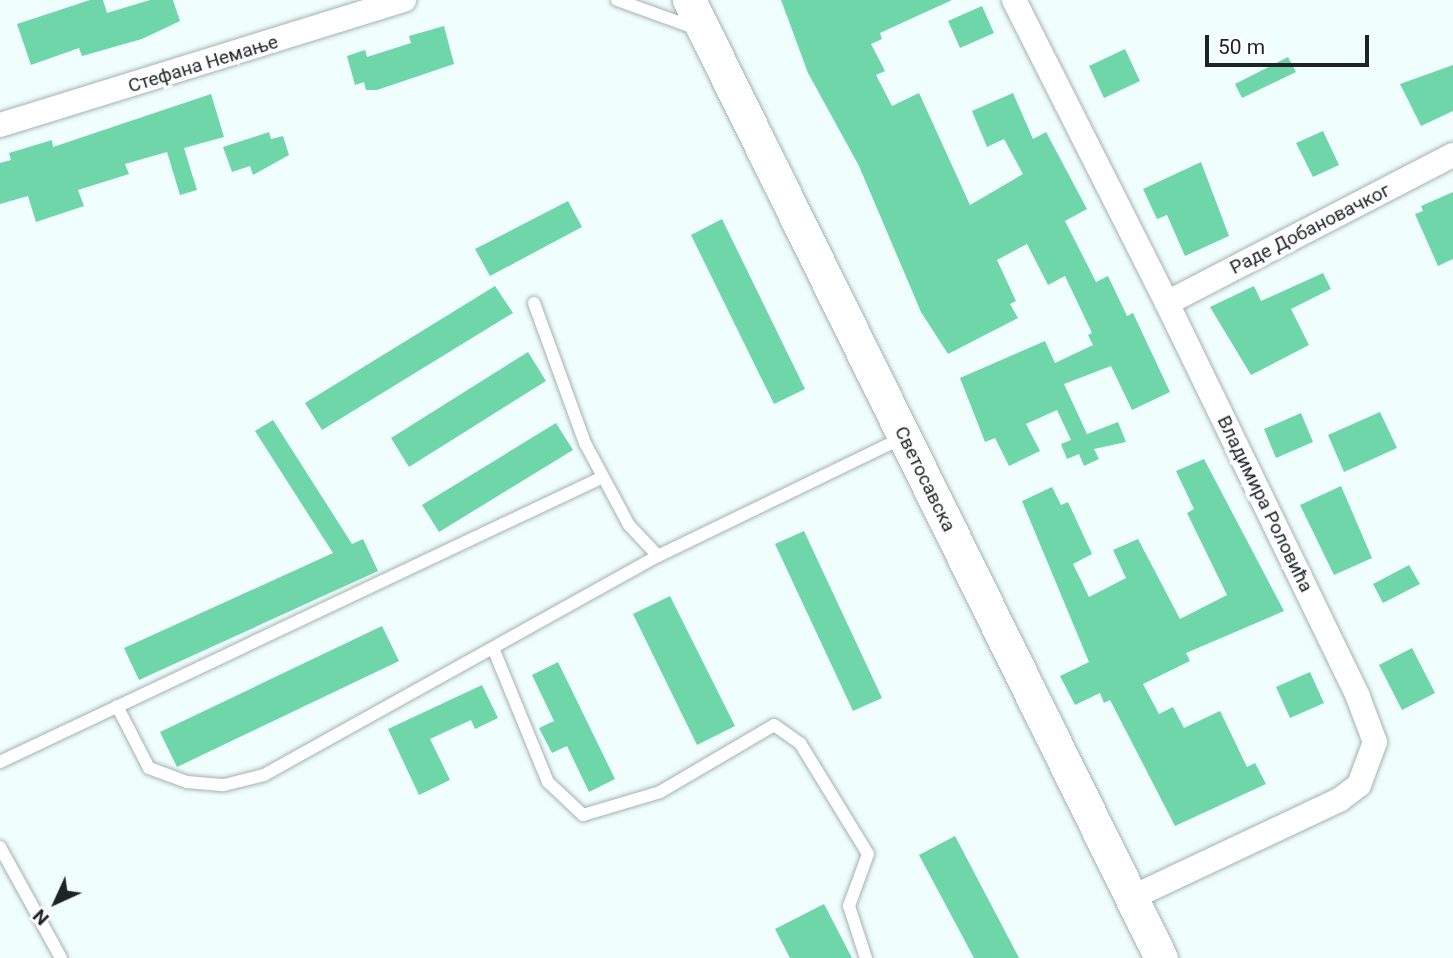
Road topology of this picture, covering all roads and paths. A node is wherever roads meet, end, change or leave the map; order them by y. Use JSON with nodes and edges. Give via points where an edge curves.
{"nodes":[{"id":1,"x":404,"y":0,"type":"edge"},
{"id":2,"x":617,"y":0,"type":"edge"},
{"id":3,"x":689,"y":0,"type":"edge"},
{"id":4,"x":1022,"y":2,"type":"edge"},
{"id":5,"x":704,"y":31,"type":"junction"},
{"id":6,"x":0,"y":125,"type":"edge"},
{"id":7,"x":1453,"y":155,"type":"edge"},
{"id":8,"x":534,"y":303,"type":"dead end"},
{"id":9,"x":1167,"y":303,"type":"junction"},
{"id":10,"x":904,"y":437,"type":"junction"},
{"id":11,"x":603,"y":477,"type":"junction"},
{"id":12,"x":658,"y":556,"type":"junction"},
{"id":13,"x":493,"y":648,"type":"junction"},
{"id":14,"x":117,"y":706,"type":"junction"},
{"id":15,"x":0,"y":762,"type":"edge"},
{"id":16,"x":0,"y":847,"type":"edge"},
{"id":17,"x":1132,"y":898,"type":"junction"},
{"id":18,"x":61,"y":958,"type":"edge"},
{"id":19,"x":866,"y":958,"type":"edge"},
{"id":20,"x":1161,"y":958,"type":"edge"}],
"edges":[{"from":1,"to":6,"type":"street","name":"Стефана Немање"},
{"from":2,"to":5,"type":"lane"},
{"from":3,"to":5,"type":"main road","name":"Светосавска"},
{"from":4,"to":9,"type":"street","name":"Владимира Роловића"},
{"from":5,"to":10,"type":"main road","name":"Светосавска"},
{"from":7,"to":9,"type":"street","name":"Раде Добановачког"},
{"from":8,"to":11,"type":"lane","via":[[584,443]]},
{"from":9,"to":17,"type":"street","name":"Владимира Роловића","via":[[1358,697],[1374,742],[1359,785],[1339,800]]},
{"from":10,"to":12,"type":"lane"},
{"from":10,"to":17,"type":"main road","name":"Светосавска"},
{"from":11,"to":12,"type":"lane","via":[[629,525]]},
{"from":11,"to":14,"type":"lane"},
{"from":12,"to":13,"type":"lane"},
{"from":13,"to":14,"type":"lane","via":[[264,775],[224,785],[187,782],[149,768]]},
{"from":13,"to":19,"type":"lane","via":[[548,782],[583,814],[660,792],[774,725],[800,743],[868,854],[849,906]]},
{"from":14,"to":15,"type":"lane"},
{"from":16,"to":18,"type":"lane"},
{"from":17,"to":20,"type":"main road","name":"Светосавска"}]}
